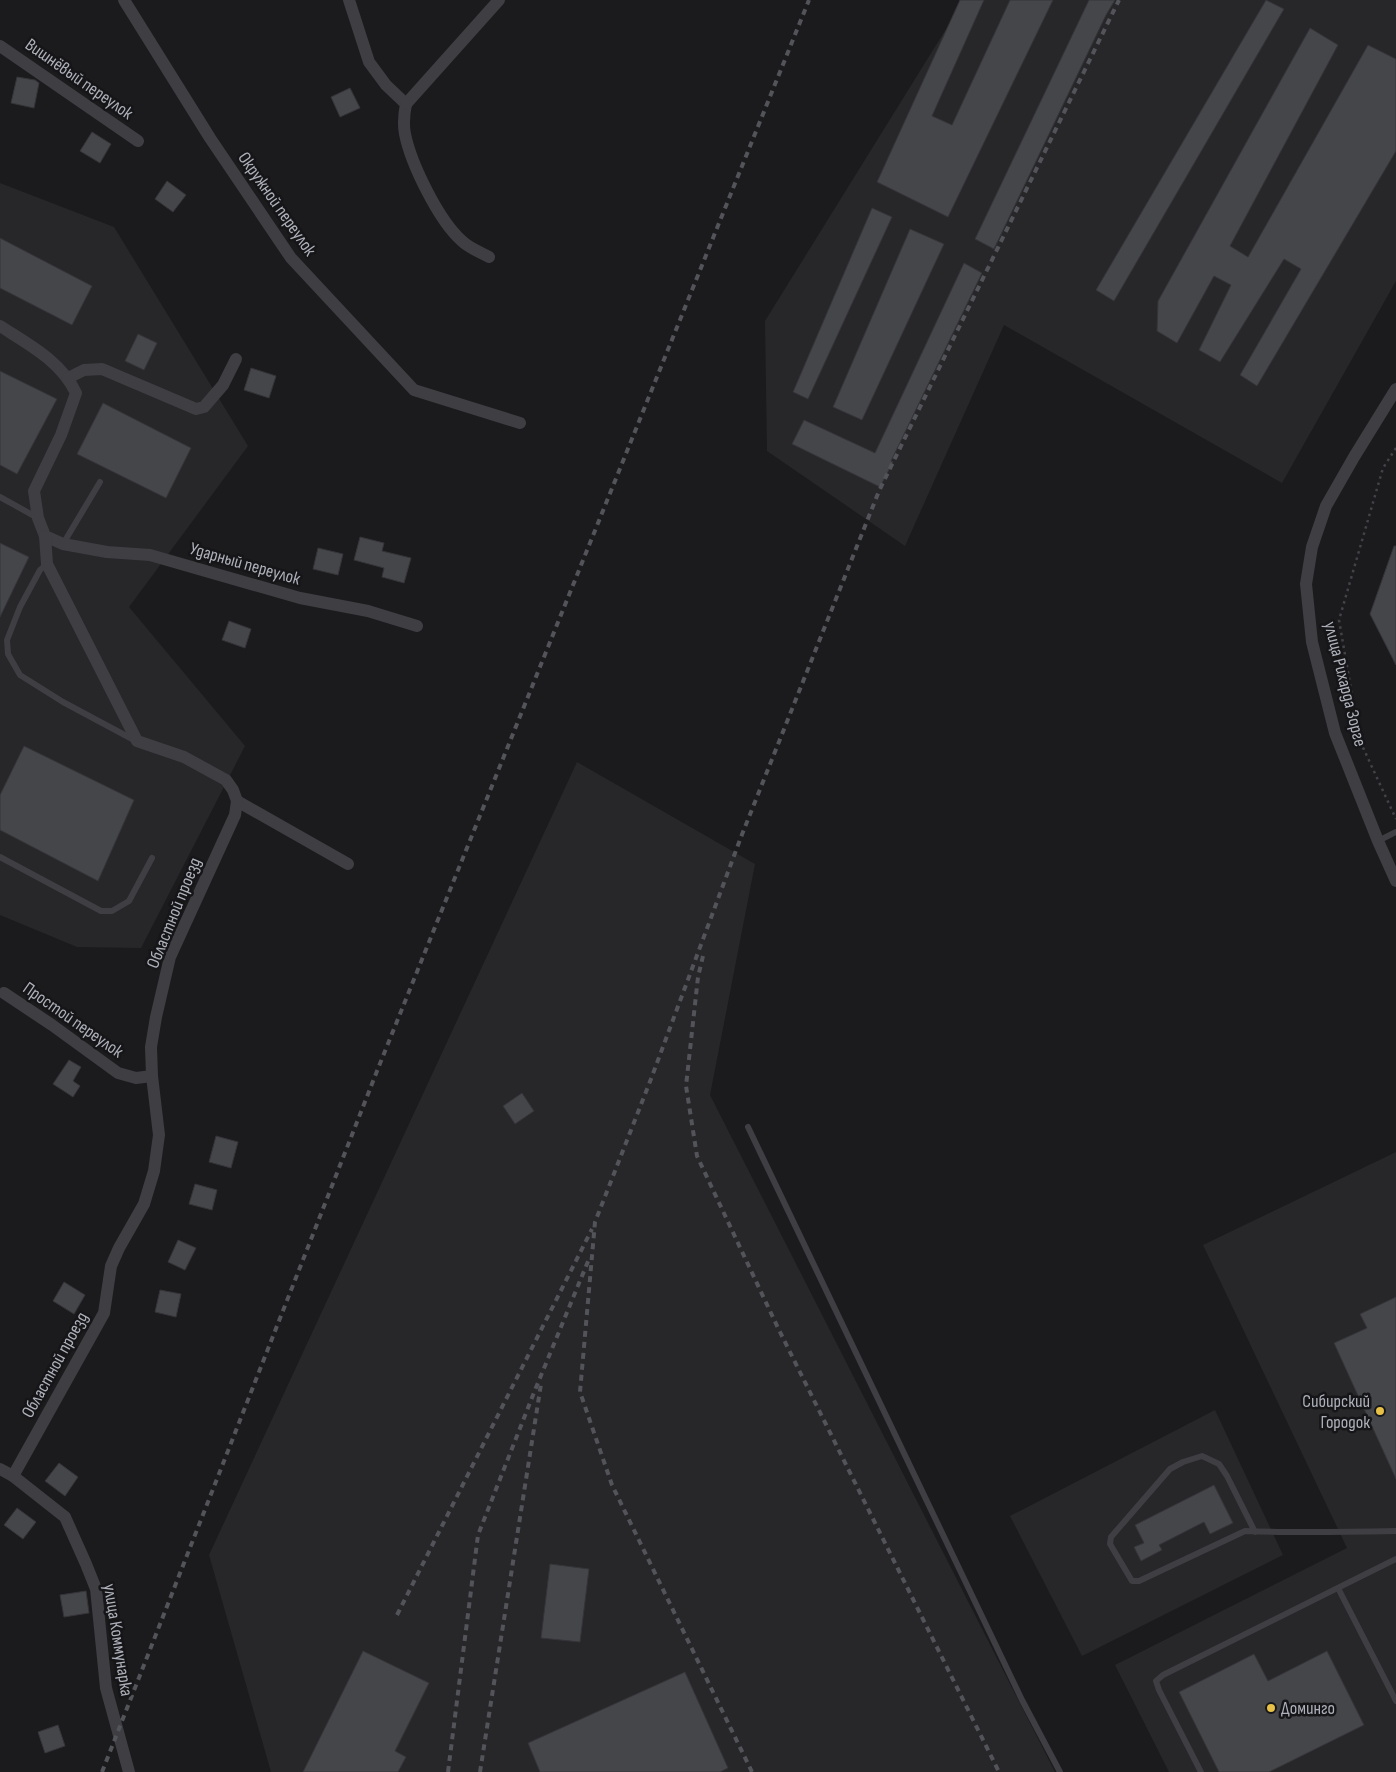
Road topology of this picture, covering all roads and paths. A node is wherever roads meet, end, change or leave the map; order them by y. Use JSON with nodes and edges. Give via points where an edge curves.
{"nodes":[{"id":1,"x":124,"y":0,"type":"edge"},
{"id":2,"x":349,"y":0,"type":"edge"},
{"id":3,"x":499,"y":0,"type":"edge"},
{"id":4,"x":0,"y":46,"type":"edge"},
{"id":5,"x":406,"y":104,"type":"junction"},
{"id":6,"x":138,"y":141,"type":"dead end"},
{"id":7,"x":488,"y":256,"type":"dead end"},
{"id":8,"x":0,"y":326,"type":"edge"},
{"id":9,"x":236,"y":359,"type":"dead end"},
{"id":10,"x":68,"y":378,"type":"junction"},
{"id":11,"x":1396,"y":389,"type":"edge"},
{"id":12,"x":520,"y":424,"type":"dead end"},
{"id":13,"x":1396,"y":448,"type":"edge"},
{"id":14,"x":100,"y":482,"type":"dead end"},
{"id":15,"x":0,"y":496,"type":"edge"},
{"id":16,"x":38,"y":518,"type":"junction"},
{"id":17,"x":45,"y":536,"type":"junction"},
{"id":18,"x":63,"y":544,"type":"junction"},
{"id":19,"x":47,"y":564,"type":"junction"},
{"id":20,"x":416,"y":626,"type":"dead end"},
{"id":21,"x":137,"y":741,"type":"junction"},
{"id":22,"x":237,"y":801,"type":"junction"},
{"id":23,"x":1396,"y":819,"type":"edge"},
{"id":24,"x":1396,"y":832,"type":"edge"},
{"id":25,"x":1378,"y":841,"type":"junction"},
{"id":26,"x":0,"y":857,"type":"edge"},
{"id":27,"x":152,"y":858,"type":"dead end"},
{"id":28,"x":348,"y":864,"type":"dead end"},
{"id":29,"x":1396,"y":881,"type":"edge"},
{"id":30,"x":4,"y":994,"type":"dead end"},
{"id":31,"x":152,"y":1076,"type":"junction"},
{"id":32,"x":748,"y":1127,"type":"dead end"},
{"id":33,"x":0,"y":1469,"type":"edge"},
{"id":34,"x":13,"y":1476,"type":"junction"},
{"id":35,"x":1396,"y":1530,"type":"edge"},
{"id":36,"x":1255,"y":1532,"type":"junction"},
{"id":37,"x":1396,"y":1559,"type":"edge"},
{"id":38,"x":1338,"y":1588,"type":"junction"},
{"id":39,"x":1396,"y":1701,"type":"edge"},
{"id":40,"x":130,"y":1772,"type":"edge"},
{"id":41,"x":1060,"y":1772,"type":"edge"},
{"id":42,"x":1200,"y":1772,"type":"edge"}],
"edges":[{"from":1,"to":12,"type":"street","name":"Окружной переулок","via":[[210,138],[291,258],[414,390]]},
{"from":2,"to":5,"type":"street","via":[[369,62]]},
{"from":3,"to":5,"type":"street"},
{"from":4,"to":6,"type":"street","name":"Вишнёвый переулок"},
{"from":5,"to":7,"type":"street","via":[[404,133],[415,165],[440,215],[462,242]]},
{"from":8,"to":10,"type":"street","via":[[49,359]]},
{"from":9,"to":10,"type":"street","via":[[223,385],[204,407],[196,409],[102,369],[84,370]]},
{"from":10,"to":16,"type":"street","via":[[76,393],[61,435],[34,491]]},
{"from":11,"to":25,"type":"street","name":"улица Рихарда Зорге","via":[[1326,506],[1312,547],[1306,584],[1312,642],[1336,733]]},
{"from":13,"to":23,"type":"path","via":[[1383,468],[1339,620],[1360,741]]},
{"from":14,"to":18,"type":"lane"},
{"from":15,"to":16,"type":"lane"},
{"from":16,"to":17,"type":"street"},
{"from":17,"to":18,"type":"street","name":"Ударный переулок"},
{"from":17,"to":19,"type":"street"},
{"from":18,"to":20,"type":"street","name":"Ударный переулок","via":[[150,555],[300,598],[368,611]]},
{"from":19,"to":21,"type":"street"},
{"from":19,"to":21,"type":"lane","via":[[40,570],[20,607],[7,640],[8,654],[20,676]]},
{"from":21,"to":22,"type":"street","via":[[184,757],[226,780]]},
{"from":22,"to":28,"type":"street"},
{"from":22,"to":31,"type":"street","name":"Областной проезд","via":[[235,815],[170,957],[156,1017]]},
{"from":24,"to":25,"type":"lane"},
{"from":25,"to":29,"type":"street","name":"улица Рихарда Зорге"},
{"from":26,"to":27,"type":"lane","via":[[100,911],[112,911],[129,901]]},
{"from":30,"to":31,"type":"street","name":"Простой переулок","via":[[118,1073],[136,1078]]},
{"from":31,"to":34,"type":"street","name":"Областной проезд","via":[[158,1135],[154,1171],[144,1204],[111,1266],[104,1313]]},
{"from":32,"to":41,"type":"lane","via":[[1022,1700]]},
{"from":33,"to":34,"type":"street","name":"улица Коммунарка"},
{"from":34,"to":40,"type":"street","name":"улица Коммунарка","via":[[65,1517],[96,1589],[106,1688]]},
{"from":35,"to":36,"type":"lane"},
{"from":36,"to":36,"type":"lane","via":[[1245,1531],[1139,1581],[1132,1581],[1110,1544],[1111,1537],[1170,1469],[1202,1456],[1219,1464]]},
{"from":37,"to":38,"type":"lane"},
{"from":38,"to":39,"type":"lane"},
{"from":38,"to":42,"type":"lane","via":[[1156,1681]]}]}
